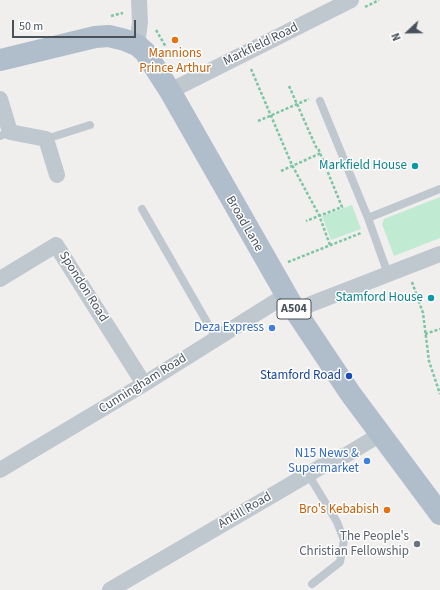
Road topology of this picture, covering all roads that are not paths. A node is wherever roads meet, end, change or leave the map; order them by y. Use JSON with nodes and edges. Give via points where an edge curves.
{"nodes":[{"id":1,"x":139,"y":0,"type":"edge"},
{"id":2,"x":351,"y":0,"type":"edge"},
{"id":3,"x":137,"y":45,"type":"junction"},
{"id":4,"x":0,"y":60,"type":"edge"},
{"id":5,"x":170,"y":91,"type":"junction"},
{"id":6,"x":0,"y":99,"type":"edge"},
{"id":7,"x":320,"y":101,"type":"road end"},
{"id":8,"x":90,"y":125,"type":"dead end"},
{"id":9,"x":5,"y":134,"type":"edge"},
{"id":10,"x":46,"y":139,"type":"junction"},
{"id":11,"x":57,"y":175,"type":"dead end"},
{"id":12,"x":440,"y":189,"type":"edge"},
{"id":13,"x":142,"y":209,"type":"dead end"},
{"id":14,"x":368,"y":218,"type":"junction"},
{"id":15,"x":440,"y":254,"type":"edge"},
{"id":16,"x":388,"y":274,"type":"junction"},
{"id":17,"x":0,"y":279,"type":"edge"},
{"id":18,"x":291,"y":303,"type":"junction"},
{"id":19,"x":216,"y":338,"type":"junction"},
{"id":20,"x":144,"y":384,"type":"junction"},
{"id":21,"x":381,"y":434,"type":"junction"},
{"id":22,"x":0,"y":470,"type":"edge"},
{"id":23,"x":308,"y":474,"type":"junction"},
{"id":24,"x":440,"y":514,"type":"edge"},
{"id":25,"x":312,"y":584,"type":"dead end"},
{"id":26,"x":110,"y":590,"type":"edge"}],
"edges":[{"from":1,"to":3,"type":"street"},
{"from":2,"to":5,"type":"street","name":"Markfield Road"},
{"from":3,"to":4,"type":"main road","via":[[109,36],[95,37]]},
{"from":3,"to":5,"type":"main road","name":"Broad Lane","number":"A504","via":[[153,63]]},
{"from":5,"to":18,"type":"main road","name":"Broad Lane","number":"A504"},
{"from":6,"to":9,"type":"street"},
{"from":7,"to":14,"type":"lane"},
{"from":8,"to":10,"type":"lane"},
{"from":9,"to":10,"type":"street"},
{"from":10,"to":11,"type":"street"},
{"from":12,"to":14,"type":"lane"},
{"from":13,"to":19,"type":"lane"},
{"from":14,"to":16,"type":"lane"},
{"from":15,"to":16,"type":"street"},
{"from":16,"to":18,"type":"street","via":[[311,304]]},
{"from":17,"to":20,"type":"street","name":"Spondon Road","via":[[56,245]]},
{"from":18,"to":19,"type":"street","name":"Cunningham Road"},
{"from":18,"to":21,"type":"main road","name":"Broad Lane","number":"A504","via":[[350,393]]},
{"from":19,"to":20,"type":"street","name":"Cunningham Road"},
{"from":20,"to":22,"type":"street","name":"Cunningham Road"},
{"from":21,"to":23,"type":"street","name":"Antill Road"},
{"from":21,"to":24,"type":"main road","name":"Broad Lane","number":"A504"},
{"from":23,"to":25,"type":"lane","via":[[337,522],[344,540],[340,562]]},
{"from":23,"to":26,"type":"street","name":"Antill Road"}]}
